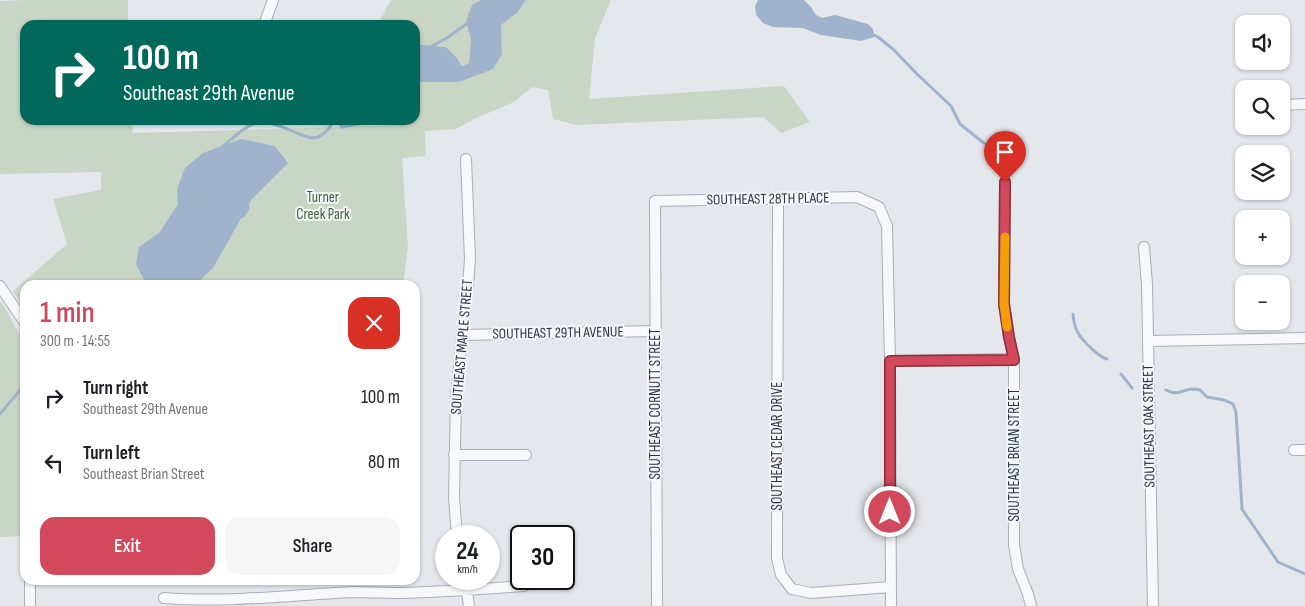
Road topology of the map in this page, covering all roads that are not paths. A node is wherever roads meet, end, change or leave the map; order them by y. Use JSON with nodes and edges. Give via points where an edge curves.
{"nodes":[{"id":1,"x":273,"y":0,"type":"edge"},
{"id":2,"x":266,"y":20,"type":"edge"},
{"id":3,"x":1305,"y":104,"type":"edge"},
{"id":4,"x":1290,"y":105,"type":"edge"},
{"id":5,"x":466,"y":159,"type":"dead end"},
{"id":6,"x":1005,"y":182,"type":"dead end"},
{"id":7,"x":778,"y":199,"type":"junction"},
{"id":8,"x":655,"y":202,"type":"joint"},
{"id":9,"x":1144,"y":247,"type":"dead end"},
{"id":10,"x":0,"y":286,"type":"edge"},
{"id":11,"x":20,"y":316,"type":"edge"},
{"id":12,"x":655,"y":331,"type":"junction"},
{"id":13,"x":462,"y":335,"type":"junction"},
{"id":14,"x":1305,"y":338,"type":"edge"},
{"id":15,"x":1148,"y":341,"type":"junction"},
{"id":16,"x":1014,"y":360,"type":"junction"},
{"id":17,"x":890,"y":361,"type":"junction"},
{"id":18,"x":1294,"y":450,"type":"dead end"},
{"id":19,"x":1305,"y":450,"type":"edge"},
{"id":20,"x":454,"y":455,"type":"junction"},
{"id":21,"x":526,"y":455,"type":"dead end"},
{"id":22,"x":457,"y":525,"type":"edge"},
{"id":23,"x":30,"y":585,"type":"edge"},
{"id":24,"x":891,"y":587,"type":"junction"},
{"id":25,"x":466,"y":590,"type":"joint"},
{"id":26,"x":164,"y":598,"type":"dead end"},
{"id":27,"x":30,"y":606,"type":"edge"},
{"id":28,"x":470,"y":606,"type":"edge"},
{"id":29,"x":657,"y":606,"type":"edge"},
{"id":30,"x":891,"y":606,"type":"edge"},
{"id":31,"x":1031,"y":606,"type":"edge"},
{"id":32,"x":1153,"y":606,"type":"edge"}],
"edges":[{"from":1,"to":2,"type":"street"},
{"from":3,"to":4,"type":"street"},
{"from":5,"to":13,"type":"street","name":"SOUTHEAST MAPLE STREET","via":[[470,259]]},
{"from":6,"to":16,"type":"street","name":"SOUTHEAST BRIAN STREET","via":[[1004,304]]},
{"from":7,"to":8,"type":"street","name":"SOUTHEAST 28TH PLACE"},
{"from":7,"to":17,"type":"street","name":"SOUTHEAST 28TH PLACE","via":[[858,197],[878,207],[888,226]]},
{"from":7,"to":24,"type":"street","name":"SOUTHEAST CEDAR DRIVE","via":[[776,558],[781,575],[792,589],[811,594]]},
{"from":8,"to":12,"type":"street","name":"SOUTHEAST CORNUTT STREET"},
{"from":9,"to":15,"type":"street","name":"SOUTHEAST OAK STREET"},
{"from":10,"to":11,"type":"street"},
{"from":12,"to":13,"type":"street","name":"SOUTHEAST 29TH AVENUE"},
{"from":12,"to":29,"type":"street","name":"SOUTHEAST CORNUTT STREET"},
{"from":13,"to":20,"type":"street","name":"SOUTHEAST MAPLE STREET"},
{"from":14,"to":15,"type":"street"},
{"from":15,"to":32,"type":"street","name":"SOUTHEAST OAK STREET"},
{"from":16,"to":17,"type":"street"},
{"from":16,"to":31,"type":"street","name":"SOUTHEAST BRIAN STREET","via":[[1014,545],[1018,569]]},
{"from":17,"to":24,"type":"street"},
{"from":18,"to":19,"type":"street"},
{"from":20,"to":21,"type":"street"},
{"from":20,"to":22,"type":"street","name":"SOUTHEAST MAPLE STREET"},
{"from":23,"to":27,"type":"street"},
{"from":24,"to":30,"type":"street"},
{"from":25,"to":26,"type":"street","via":[[189,600]]},
{"from":25,"to":28,"type":"street"}]}
